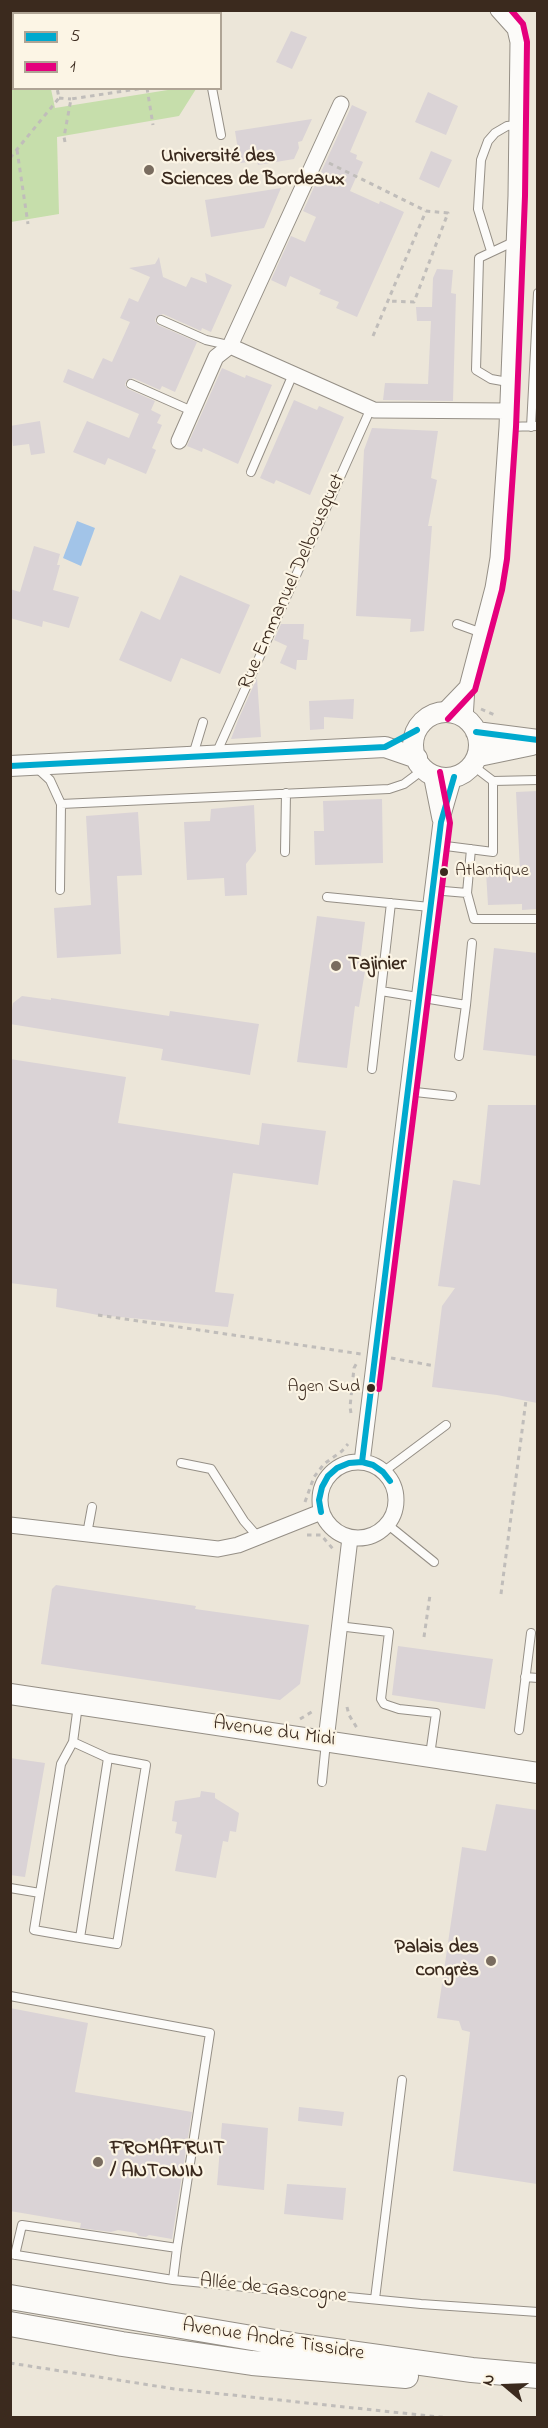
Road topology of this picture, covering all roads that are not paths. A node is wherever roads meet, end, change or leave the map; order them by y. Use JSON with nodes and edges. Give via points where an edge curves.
{"nodes":[{"id":1,"x":498,"y":10,"type":"edge"},
{"id":2,"x":213,"y":90,"type":"edge"},
{"id":3,"x":341,"y":104,"type":"dead end"},
{"id":4,"x":517,"y":125,"type":"junction"},
{"id":5,"x":221,"y":135,"type":"dead end"},
{"id":6,"x":513,"y":242,"type":"junction"},
{"id":7,"x":491,"y":251,"type":"junction"},
{"id":8,"x":537,"y":293,"type":"edge"},
{"id":9,"x":161,"y":320,"type":"dead end"},
{"id":10,"x":230,"y":346,"type":"junction"},
{"id":11,"x":293,"y":374,"type":"junction"},
{"id":12,"x":508,"y":382,"type":"junction"},
{"id":13,"x":131,"y":384,"type":"dead end"},
{"id":14,"x":370,"y":408,"type":"junction"},
{"id":15,"x":192,"y":411,"type":"junction"},
{"id":16,"x":507,"y":411,"type":"junction"},
{"id":17,"x":507,"y":427,"type":"junction"},
{"id":18,"x":534,"y":427,"type":"edge"},
{"id":19,"x":179,"y":441,"type":"dead end"},
{"id":20,"x":251,"y":472,"type":"dead end"},
{"id":21,"x":457,"y":624,"type":"dead end"},
{"id":22,"x":482,"y":633,"type":"junction"},
{"id":23,"x":467,"y":687,"type":"junction"},
{"id":24,"x":442,"y":713,"type":"junction"},
{"id":25,"x":202,"y":722,"type":"dead end"},
{"id":26,"x":471,"y":725,"type":"junction"},
{"id":27,"x":417,"y":730,"type":"junction"},
{"id":28,"x":537,"y":742,"type":"edge"},
{"id":29,"x":385,"y":747,"type":"junction"},
{"id":30,"x":215,"y":755,"type":"junction"},
{"id":31,"x":193,"y":756,"type":"junction"},
{"id":32,"x":475,"y":760,"type":"junction"},
{"id":33,"x":33,"y":765,"type":"junction"},
{"id":34,"x":10,"y":766,"type":"edge"},
{"id":35,"x":424,"y":767,"type":"junction"},
{"id":36,"x":454,"y":777,"type":"junction"},
{"id":37,"x":537,"y":780,"type":"edge"},
{"id":38,"x":492,"y":782,"type":"junction"},
{"id":39,"x":286,"y":794,"type":"junction"},
{"id":40,"x":61,"y":804,"type":"junction"},
{"id":41,"x":441,"y":822,"type":"junction"},
{"id":42,"x":438,"y":846,"type":"junction"},
{"id":43,"x":471,"y":849,"type":"junction"},
{"id":44,"x":285,"y":852,"type":"dead end"},
{"id":45,"x":60,"y":890,"type":"dead end"},
{"id":46,"x":432,"y":890,"type":"junction"},
{"id":47,"x":466,"y":893,"type":"junction"},
{"id":48,"x":327,"y":897,"type":"dead end"},
{"id":49,"x":391,"y":903,"type":"junction"},
{"id":50,"x":430,"y":907,"type":"junction"},
{"id":51,"x":537,"y":918,"type":"edge"},
{"id":52,"x":472,"y":944,"type":"dead end"},
{"id":53,"x":381,"y":991,"type":"junction"},
{"id":54,"x":418,"y":996,"type":"junction"},
{"id":55,"x":466,"y":1005,"type":"junction"},
{"id":56,"x":459,"y":1056,"type":"dead end"},
{"id":57,"x":372,"y":1069,"type":"dead end"},
{"id":58,"x":406,"y":1091,"type":"junction"},
{"id":59,"x":452,"y":1096,"type":"dead end"},
{"id":60,"x":446,"y":1425,"type":"dead end"},
{"id":61,"x":362,"y":1462,"type":"junction"},
{"id":62,"x":181,"y":1463,"type":"dead end"},
{"id":63,"x":383,"y":1472,"type":"junction"},
{"id":64,"x":92,"y":1507,"type":"dead end"},
{"id":65,"x":321,"y":1512,"type":"junction"},
{"id":66,"x":387,"y":1524,"type":"junction"},
{"id":67,"x":10,"y":1525,"type":"edge"},
{"id":68,"x":87,"y":1534,"type":"junction"},
{"id":69,"x":258,"y":1537,"type":"junction"},
{"id":70,"x":350,"y":1538,"type":"junction"},
{"id":71,"x":434,"y":1562,"type":"dead end"},
{"id":72,"x":338,"y":1626,"type":"junction"},
{"id":73,"x":531,"y":1633,"type":"dead end"},
{"id":74,"x":525,"y":1677,"type":"junction"},
{"id":75,"x":537,"y":1678,"type":"edge"},
{"id":76,"x":10,"y":1694,"type":"edge"},
{"id":77,"x":79,"y":1704,"type":"junction"},
{"id":78,"x":519,"y":1730,"type":"dead end"},
{"id":79,"x":326,"y":1740,"type":"junction"},
{"id":80,"x":73,"y":1742,"type":"junction"},
{"id":81,"x":430,"y":1756,"type":"junction"},
{"id":82,"x":108,"y":1758,"type":"junction"},
{"id":83,"x":537,"y":1773,"type":"edge"},
{"id":84,"x":322,"y":1782,"type":"dead end"},
{"id":85,"x":10,"y":1888,"type":"edge"},
{"id":86,"x":40,"y":1893,"type":"junction"},
{"id":87,"x":80,"y":1938,"type":"junction"},
{"id":88,"x":10,"y":1996,"type":"edge"},
{"id":89,"x":402,"y":2080,"type":"dead end"},
{"id":90,"x":177,"y":2248,"type":"junction"},
{"id":91,"x":13,"y":2254,"type":"edge"},
{"id":92,"x":172,"y":2280,"type":"junction"},
{"id":93,"x":10,"y":2297,"type":"edge"},
{"id":94,"x":375,"y":2299,"type":"junction"},
{"id":95,"x":537,"y":2312,"type":"edge"},
{"id":96,"x":10,"y":2324,"type":"edge"},
{"id":97,"x":537,"y":2376,"type":"edge"},
{"id":98,"x":537,"y":2385,"type":"edge"}],
"edges":[{"from":1,"to":4,"type":"street","via":[[515,29],[518,42]]},
{"from":2,"to":5,"type":"lane"},
{"from":3,"to":10,"type":"street"},
{"from":4,"to":6,"type":"street"},
{"from":4,"to":7,"type":"lane","via":[[495,133],[481,160],[478,209]]},
{"from":6,"to":7,"type":"lane"},
{"from":6,"to":12,"type":"street"},
{"from":7,"to":12,"type":"lane","via":[[479,258],[476,370],[491,379]]},
{"from":8,"to":18,"type":"lane"},
{"from":9,"to":10,"type":"lane"},
{"from":10,"to":11,"type":"street"},
{"from":10,"to":15,"type":"street","via":[[216,357]]},
{"from":11,"to":14,"type":"street"},
{"from":11,"to":20,"type":"lane"},
{"from":12,"to":16,"type":"street"},
{"from":13,"to":15,"type":"lane"},
{"from":14,"to":16,"type":"street"},
{"from":14,"to":30,"type":"lane","name":"Rue Emmanuel Delbousquet"},
{"from":15,"to":19,"type":"street"},
{"from":16,"to":17,"type":"street"},
{"from":17,"to":18,"type":"lane"},
{"from":17,"to":22,"type":"street","via":[[498,558]]},
{"from":21,"to":22,"type":"lane"},
{"from":22,"to":23,"type":"street"},
{"from":23,"to":24,"type":"street"},
{"from":23,"to":26,"type":"street"},
{"from":24,"to":26,"type":"street","via":[[453,713]]},
{"from":24,"to":27,"type":"street"},
{"from":25,"to":31,"type":"lane"},
{"from":26,"to":28,"type":"street"},
{"from":26,"to":32,"type":"street"},
{"from":27,"to":29,"type":"street"},
{"from":27,"to":35,"type":"street","via":[[414,740]]},
{"from":28,"to":32,"type":"street"},
{"from":29,"to":30,"type":"street"},
{"from":29,"to":35,"type":"street"},
{"from":30,"to":31,"type":"street"},
{"from":31,"to":33,"type":"street"},
{"from":32,"to":36,"type":"street"},
{"from":32,"to":38,"type":"lane"},
{"from":33,"to":34,"type":"street"},
{"from":33,"to":40,"type":"lane","via":[[50,780]]},
{"from":35,"to":36,"type":"street","via":[[445,778]]},
{"from":35,"to":39,"type":"lane","via":[[404,784],[389,789]]},
{"from":35,"to":41,"type":"street"},
{"from":36,"to":41,"type":"street"},
{"from":37,"to":38,"type":"lane"},
{"from":38,"to":43,"type":"lane","via":[[493,852]]},
{"from":39,"to":40,"type":"lane"},
{"from":39,"to":44,"type":"lane"},
{"from":40,"to":45,"type":"lane"},
{"from":41,"to":42,"type":"street"},
{"from":42,"to":43,"type":"lane"},
{"from":42,"to":46,"type":"street"},
{"from":43,"to":47,"type":"lane"},
{"from":46,"to":47,"type":"lane"},
{"from":46,"to":50,"type":"street"},
{"from":47,"to":51,"type":"lane","via":[[474,919]]},
{"from":48,"to":49,"type":"lane"},
{"from":49,"to":50,"type":"lane"},
{"from":49,"to":53,"type":"lane"},
{"from":50,"to":54,"type":"street"},
{"from":52,"to":55,"type":"lane"},
{"from":53,"to":54,"type":"lane"},
{"from":53,"to":57,"type":"lane"},
{"from":54,"to":55,"type":"lane"},
{"from":54,"to":58,"type":"street"},
{"from":55,"to":56,"type":"lane"},
{"from":58,"to":59,"type":"lane"},
{"from":58,"to":61,"type":"street"},
{"from":60,"to":63,"type":"lane"},
{"from":61,"to":63,"type":"street"},
{"from":61,"to":65,"type":"street","via":[[349,1463],[328,1476],[321,1494]]},
{"from":62,"to":69,"type":"lane","via":[[211,1469]]},
{"from":63,"to":66,"type":"street","via":[[395,1491],[396,1503]]},
{"from":64,"to":68,"type":"lane"},
{"from":65,"to":69,"type":"street"},
{"from":65,"to":70,"type":"street","via":[[332,1529]]},
{"from":66,"to":70,"type":"street","via":[[370,1536]]},
{"from":66,"to":71,"type":"lane"},
{"from":67,"to":68,"type":"street"},
{"from":68,"to":69,"type":"street","via":[[218,1549]]},
{"from":70,"to":72,"type":"street"},
{"from":72,"to":79,"type":"street"},
{"from":72,"to":81,"type":"lane","via":[[389,1632],[381,1699],[399,1709],[436,1713]]},
{"from":73,"to":74,"type":"lane"},
{"from":74,"to":75,"type":"lane"},
{"from":74,"to":78,"type":"lane"},
{"from":76,"to":77,"type":"street","name":"Avenue du Midi"},
{"from":77,"to":79,"type":"street","name":"Avenue du Midi"},
{"from":77,"to":80,"type":"lane"},
{"from":79,"to":81,"type":"street","name":"Avenue du Midi"},
{"from":79,"to":84,"type":"lane"},
{"from":80,"to":82,"type":"lane"},
{"from":80,"to":86,"type":"lane","via":[[61,1764]]},
{"from":81,"to":83,"type":"street","name":"Avenue du Midi"},
{"from":82,"to":87,"type":"lane"},
{"from":82,"to":87,"type":"lane","via":[[146,1765],[117,1944]]},
{"from":85,"to":86,"type":"lane"},
{"from":86,"to":87,"type":"lane","via":[[34,1930]]},
{"from":88,"to":90,"type":"lane","via":[[210,2033]]},
{"from":89,"to":94,"type":"lane"},
{"from":90,"to":91,"type":"lane","via":[[22,2225]]},
{"from":90,"to":92,"type":"lane"},
{"from":91,"to":92,"type":"lane","name":"Allée de Gascogne"},
{"from":92,"to":94,"type":"lane","name":"Allée de Gascogne"},
{"from":93,"to":97,"type":"main road","name":"Avenue André Tissidre","via":[[300,2346]]},
{"from":94,"to":95,"type":"lane","name":"Allée de Gascogne"},
{"from":96,"to":98,"type":"main road","name":"Avenue André Tissidre","via":[[252,2363]]}]}
